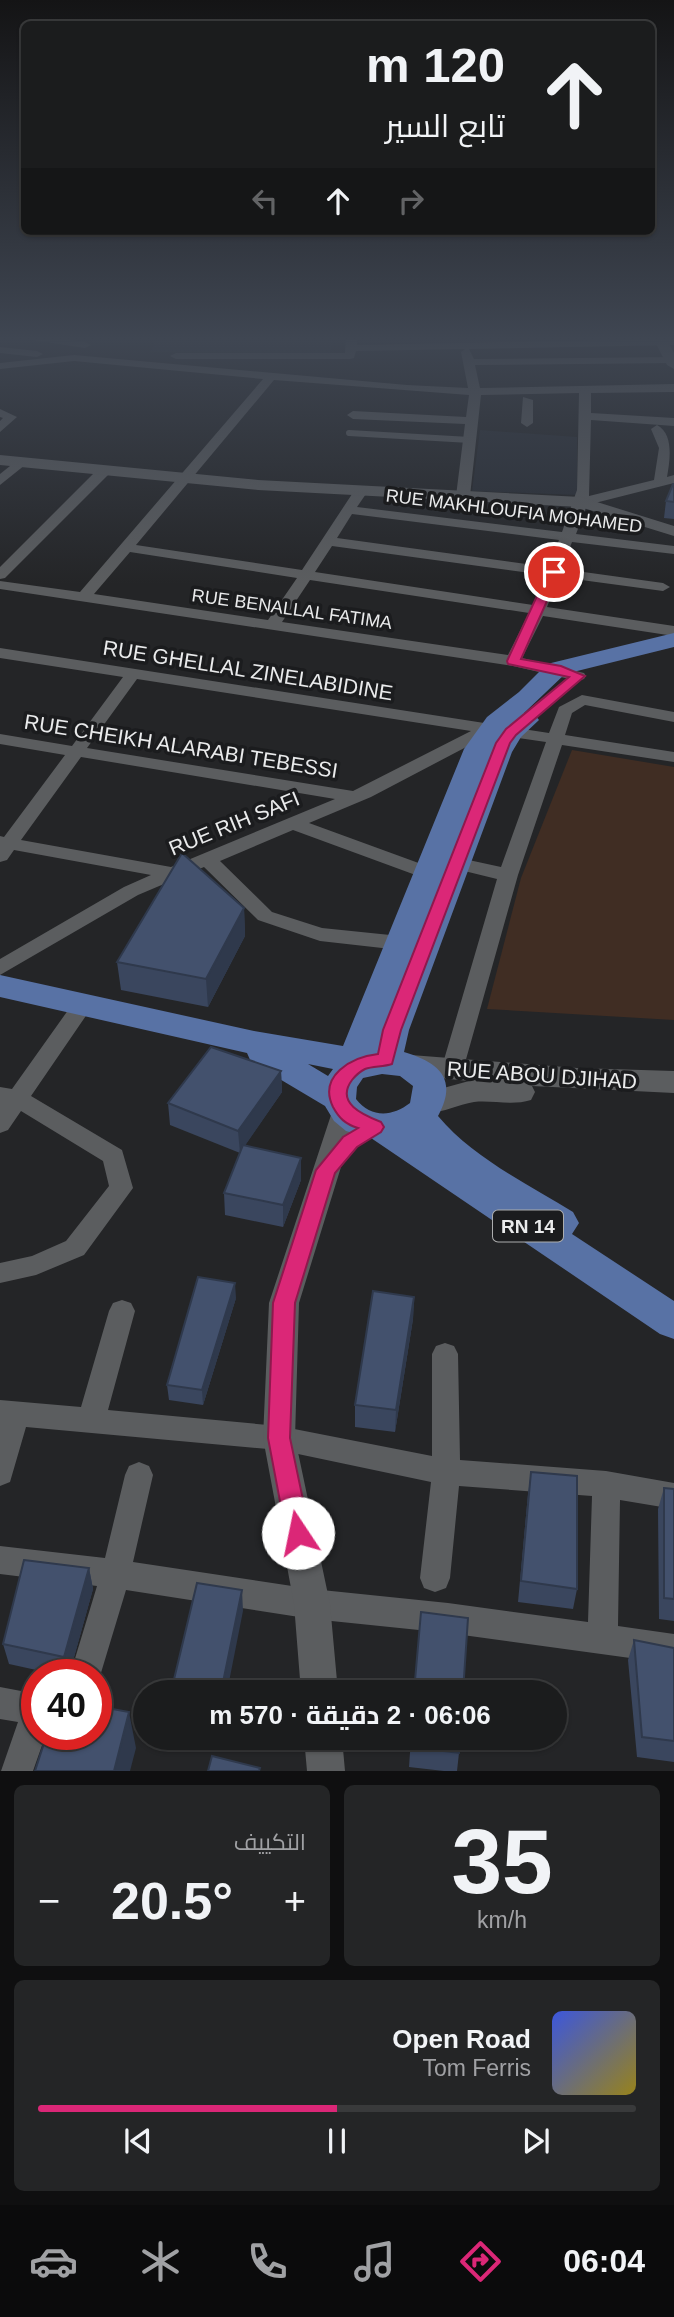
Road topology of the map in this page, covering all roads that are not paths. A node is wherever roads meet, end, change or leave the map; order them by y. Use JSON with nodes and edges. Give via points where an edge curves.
{"nodes":[{"id":1,"x":235,"y":419,"type":"edge"},
{"id":2,"x":395,"y":419,"type":"edge"},
{"id":3,"x":426,"y":419,"type":"edge"},
{"id":4,"x":526,"y":419,"type":"edge"},
{"id":5,"x":584,"y":419,"type":"edge"},
{"id":6,"x":624,"y":419,"type":"edge"},
{"id":7,"x":471,"y":421,"type":"joint"},
{"id":8,"x":674,"y":422,"type":"edge"},
{"id":9,"x":527,"y":423,"type":"dead end"},
{"id":10,"x":657,"y":429,"type":"dead end"},
{"id":11,"x":349,"y":433,"type":"dead end"},
{"id":12,"x":391,"y":435,"type":"junction"},
{"id":13,"x":470,"y":440,"type":"junction"},
{"id":14,"x":0,"y":460,"type":"edge"},
{"id":15,"x":20,"y":462,"type":"junction"},
{"id":16,"x":104,"y":471,"type":"junction"},
{"id":17,"x":186,"y":478,"type":"junction"},
{"id":18,"x":674,"y":479,"type":"edge"},
{"id":19,"x":0,"y":481,"type":"edge"},
{"id":20,"x":660,"y":483,"type":"junction"},
{"id":21,"x":362,"y":491,"type":"junction"},
{"id":22,"x":463,"y":496,"type":"junction"},
{"id":23,"x":581,"y":502,"type":"junction"},
{"id":24,"x":349,"y":510,"type":"junction"},
{"id":25,"x":674,"y":531,"type":"edge"},
{"id":26,"x":568,"y":536,"type":"junction"},
{"id":27,"x":328,"y":541,"type":"junction"},
{"id":28,"x":125,"y":547,"type":"junction"},
{"id":29,"x":674,"y":550,"type":"edge"},
{"id":30,"x":554,"y":572,"type":"junction"},
{"id":31,"x":306,"y":574,"type":"junction"},
{"id":32,"x":0,"y":575,"type":"edge"},
{"id":33,"x":0,"y":585,"type":"edge"},
{"id":34,"x":663,"y":587,"type":"dead end"},
{"id":35,"x":83,"y":598,"type":"junction"},
{"id":36,"x":539,"y":608,"type":"junction"},
{"id":37,"x":272,"y":625,"type":"junction"},
{"id":38,"x":674,"y":631,"type":"edge"},
{"id":39,"x":674,"y":640,"type":"edge"},
{"id":40,"x":674,"y":652,"type":"edge"},
{"id":41,"x":0,"y":653,"type":"edge"},
{"id":42,"x":513,"y":661,"type":"junction"},
{"id":43,"x":567,"y":672,"type":"junction"},
{"id":44,"x":132,"y":674,"type":"junction"},
{"id":45,"x":674,"y":716,"type":"edge"},
{"id":46,"x":500,"y":730,"type":"junction"},
{"id":47,"x":557,"y":738,"type":"junction"},
{"id":48,"x":0,"y":739,"type":"edge"},
{"id":49,"x":76,"y":751,"type":"junction"},
{"id":50,"x":674,"y":757,"type":"edge"},
{"id":51,"x":355,"y":797,"type":"junction"},
{"id":52,"x":292,"y":823,"type":"junction"},
{"id":53,"x":3,"y":847,"type":"edge"},
{"id":54,"x":207,"y":859,"type":"junction"},
{"id":55,"x":455,"y":863,"type":"junction"},
{"id":56,"x":171,"y":873,"type":"junction"},
{"id":57,"x":428,"y":873,"type":"junction"},
{"id":58,"x":508,"y":875,"type":"junction"},
{"id":59,"x":400,"y":943,"type":"junction"},
{"id":60,"x":0,"y":968,"type":"edge"},
{"id":61,"x":0,"y":986,"type":"edge"},
{"id":62,"x":83,"y":1004,"type":"junction"},
{"id":63,"x":452,"y":1070,"type":"junction"},
{"id":64,"x":674,"y":1082,"type":"edge"},
{"id":65,"x":367,"y":1087,"type":"junction"},
{"id":66,"x":674,"y":1096,"type":"edge"},
{"id":67,"x":10,"y":1097,"type":"edge"},
{"id":68,"x":424,"y":1110,"type":"junction"},
{"id":69,"x":0,"y":1124,"type":"edge"},
{"id":70,"x":0,"y":1273,"type":"edge"},
{"id":71,"x":674,"y":1298,"type":"edge"},
{"id":72,"x":122,"y":1311,"type":"dead end"},
{"id":73,"x":674,"y":1322,"type":"edge"},
{"id":74,"x":445,"y":1354,"type":"dead end"},
{"id":75,"x":8,"y":1412,"type":"edge"},
{"id":76,"x":91,"y":1420,"type":"junction"},
{"id":77,"x":279,"y":1438,"type":"junction"},
{"id":78,"x":446,"y":1472,"type":"junction"},
{"id":79,"x":0,"y":1473,"type":"edge"},
{"id":80,"x":139,"y":1475,"type":"dead end"},
{"id":81,"x":606,"y":1483,"type":"junction"},
{"id":82,"x":674,"y":1496,"type":"edge"},
{"id":83,"x":0,"y":1560,"type":"edge"},
{"id":84,"x":116,"y":1574,"type":"junction"},
{"id":85,"x":436,"y":1577,"type":"dead end"},
{"id":86,"x":312,"y":1604,"type":"junction"},
{"id":87,"x":603,"y":1639,"type":"junction"},
{"id":88,"x":674,"y":1649,"type":"edge"},
{"id":89,"x":91,"y":1659,"type":"edge"},
{"id":90,"x":318,"y":1680,"type":"edge"},
{"id":91,"x":0,"y":1703,"type":"edge"},
{"id":92,"x":21,"y":1708,"type":"edge"},
{"id":93,"x":23,"y":1750,"type":"edge"},
{"id":94,"x":324,"y":1750,"type":"edge"},
{"id":95,"x":16,"y":1771,"type":"edge"},
{"id":96,"x":326,"y":1771,"type":"edge"}],
"edges":[{"from":1,"to":17,"type":"street"},
{"from":2,"to":12,"type":"lane"},
{"from":3,"to":7,"type":"street"},
{"from":4,"to":9,"type":"street"},
{"from":5,"to":23,"type":"street"},
{"from":6,"to":8,"type":"street"},
{"from":7,"to":13,"type":"street"},
{"from":10,"to":20,"type":"street","via":[[665,448]]},
{"from":11,"to":12,"type":"lane"},
{"from":12,"to":13,"type":"lane"},
{"from":13,"to":22,"type":"street"},
{"from":14,"to":15,"type":"street"},
{"from":15,"to":16,"type":"street"},
{"from":15,"to":19,"type":"street"},
{"from":16,"to":17,"type":"street"},
{"from":16,"to":32,"type":"street"},
{"from":17,"to":21,"type":"street"},
{"from":17,"to":28,"type":"street"},
{"from":18,"to":20,"type":"street"},
{"from":20,"to":23,"type":"street"},
{"from":21,"to":22,"type":"street"},
{"from":21,"to":24,"type":"street"},
{"from":22,"to":23,"type":"street"},
{"from":23,"to":25,"type":"street"},
{"from":23,"to":26,"type":"street"},
{"from":24,"to":26,"type":"street","name":"RUE MAKHLOUFIA MOHAMED"},
{"from":24,"to":27,"type":"street"},
{"from":26,"to":29,"type":"street","name":"RUE MAKHLOUFIA MOHAMED"},
{"from":26,"to":30,"type":"street"},
{"from":27,"to":30,"type":"street"},
{"from":27,"to":31,"type":"street"},
{"from":28,"to":31,"type":"street"},
{"from":28,"to":35,"type":"street"},
{"from":30,"to":34,"type":"street"},
{"from":30,"to":36,"type":"street"},
{"from":31,"to":36,"type":"street"},
{"from":31,"to":37,"type":"street"},
{"from":33,"to":35,"type":"street","name":"RUE BENALLAL FATIMA"},
{"from":35,"to":37,"type":"street","name":"RUE BENALLAL FATIMA"},
{"from":36,"to":38,"type":"street"},
{"from":36,"to":42,"type":"street"},
{"from":37,"to":42,"type":"street","name":"RUE BENALLAL FATIMA"},
{"from":39,"to":43,"type":"main road","via":[[588,659]]},
{"from":40,"to":43,"type":"main road"},
{"from":41,"to":44,"type":"street","name":"RUE GHELLAL ZINELABIDINE"},
{"from":42,"to":43,"type":"street","name":"RUE BENALLAL FATIMA"},
{"from":43,"to":46,"type":"main road"},
{"from":44,"to":46,"type":"street","name":"RUE GHELLAL ZINELABIDINE"},
{"from":44,"to":49,"type":"street"},
{"from":45,"to":47,"type":"street","via":[[582,700],[565,711]]},
{"from":46,"to":47,"type":"street","name":"RUE GHELLAL ZINELABIDINE"},
{"from":46,"to":51,"type":"street","name":"RUE RIH SAFI"},
{"from":46,"to":55,"type":"main road","via":[[499,752]]},
{"from":46,"to":57,"type":"main road","via":[[477,749]]},
{"from":47,"to":50,"type":"street","name":"RUE GHELLAL ZINELABIDINE"},
{"from":47,"to":58,"type":"street"},
{"from":48,"to":49,"type":"street","name":"RUE CHEIKH ALARABI TEBESSI"},
{"from":49,"to":51,"type":"street","name":"RUE CHEIKH ALARABI TEBESSI"},
{"from":49,"to":53,"type":"street"},
{"from":51,"to":52,"type":"street","name":"RUE RIH SAFI"},
{"from":52,"to":54,"type":"street","name":"RUE RIH SAFI"},
{"from":52,"to":57,"type":"street"},
{"from":53,"to":56,"type":"street"},
{"from":54,"to":56,"type":"street","name":"RUE RIH SAFI"},
{"from":54,"to":59,"type":"street","via":[[265,916],[320,934]]},
{"from":55,"to":58,"type":"street"},
{"from":55,"to":65,"type":"main road"},
{"from":56,"to":60,"type":"street","name":"RUE RIH SAFI","via":[[131,891]]},
{"from":57,"to":59,"type":"main road"},
{"from":58,"to":63,"type":"street"},
{"from":59,"to":65,"type":"main road"},
{"from":61,"to":62,"type":"main road","number":"RN 14"},
{"from":62,"to":65,"type":"main road","number":"RN 14","via":[[221,1035],[281,1063]]},
{"from":62,"to":67,"type":"street"},
{"from":63,"to":64,"type":"main road","name":"RUE ABOU DJIHAD"},
{"from":63,"to":65,"type":"main road","name":"RUE ABOU DJIHAD"},
{"from":65,"to":68,"type":"main road","via":[[396,1127]]},
{"from":65,"to":68,"type":"main road","via":[[428,1083],[431,1093]]},
{"from":65,"to":73,"type":"main road","number":"RN 14"},
{"from":65,"to":77,"type":"street","via":[[350,1142],[326,1170],[284,1303]]},
{"from":66,"to":68,"type":"main road","name":"RUE ABOU DJIHAD","via":[[491,1090],[459,1093]]},
{"from":67,"to":69,"type":"street"},
{"from":67,"to":70,"type":"street","via":[[114,1156],[121,1188],[75,1248],[36,1265]]},
{"from":68,"to":71,"type":"main road","number":"RN 14","via":[[428,1130],[451,1150]]},
{"from":72,"to":76,"type":"street"},
{"from":74,"to":78,"type":"street"},
{"from":75,"to":76,"type":"street"},
{"from":75,"to":79,"type":"street"},
{"from":76,"to":77,"type":"street"},
{"from":77,"to":78,"type":"street"},
{"from":77,"to":86,"type":"street"},
{"from":78,"to":81,"type":"street"},
{"from":78,"to":85,"type":"street"},
{"from":80,"to":84,"type":"street"},
{"from":81,"to":82,"type":"street"},
{"from":81,"to":87,"type":"street"},
{"from":83,"to":84,"type":"street"},
{"from":84,"to":86,"type":"street"},
{"from":84,"to":89,"type":"street"},
{"from":86,"to":87,"type":"street"},
{"from":86,"to":90,"type":"street"},
{"from":87,"to":88,"type":"street"},
{"from":91,"to":92,"type":"street"},
{"from":93,"to":95,"type":"street"},
{"from":94,"to":96,"type":"street"}]}
